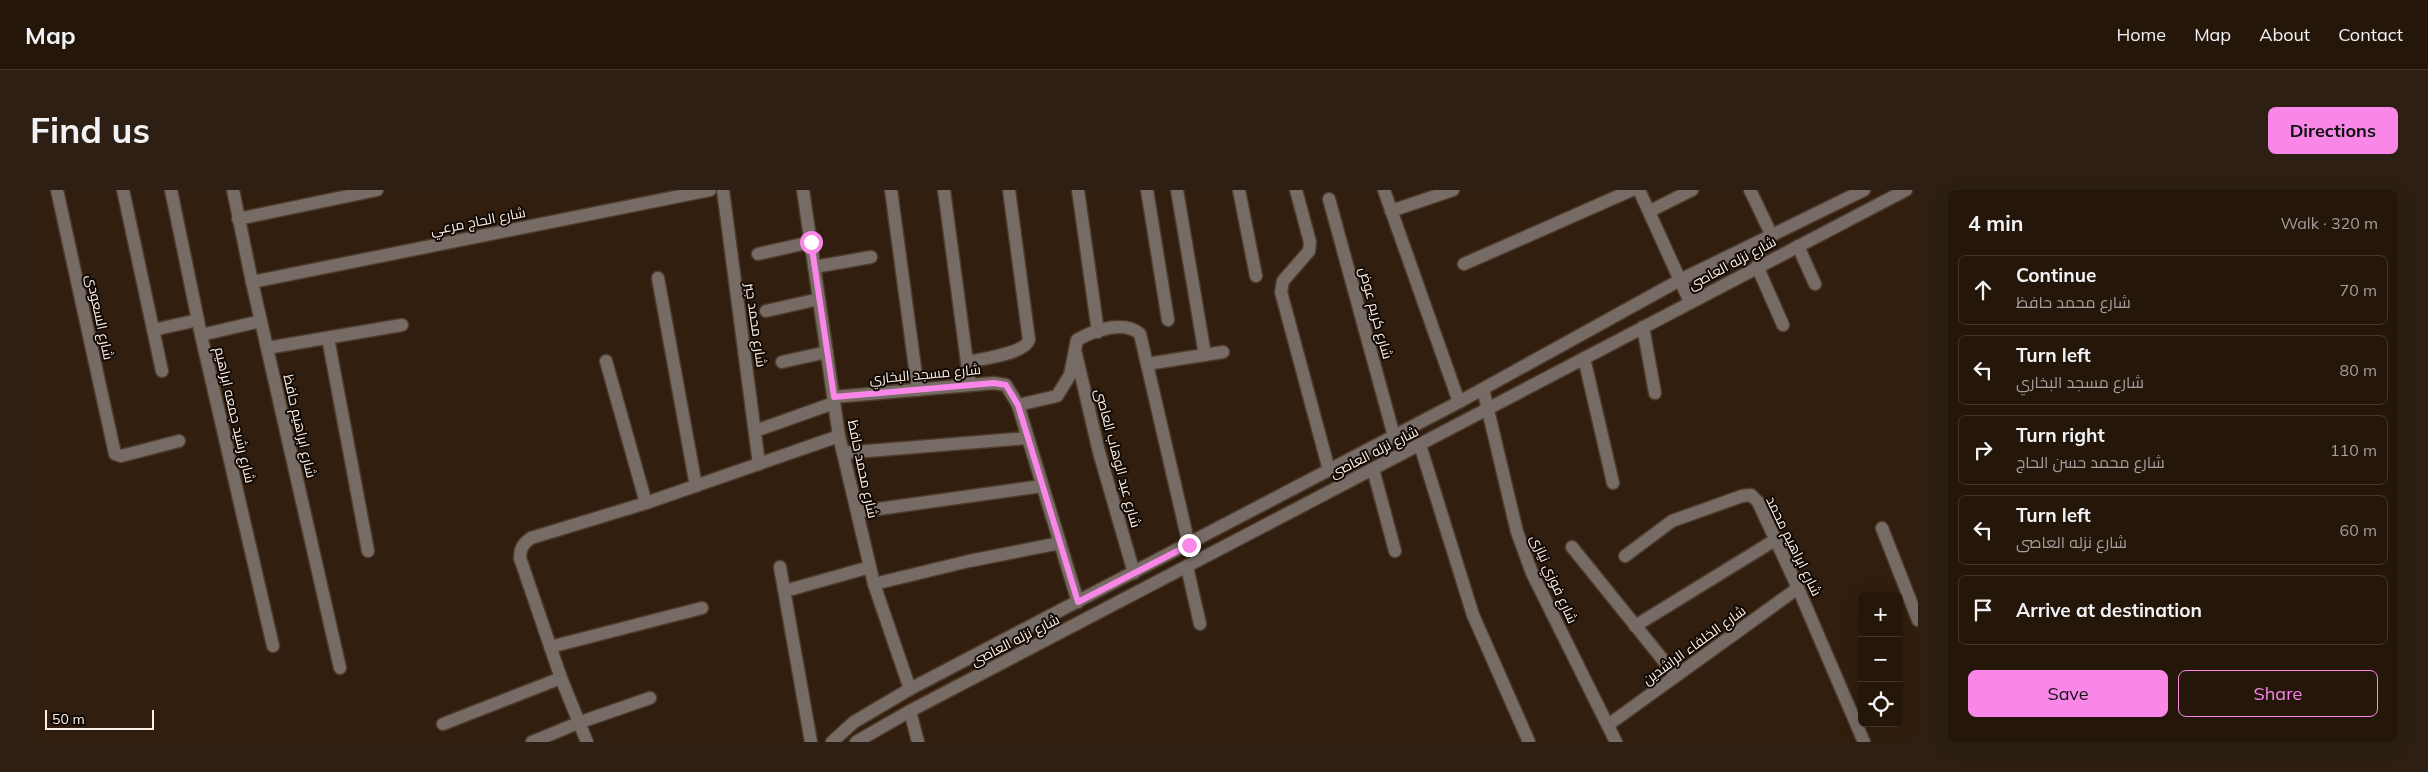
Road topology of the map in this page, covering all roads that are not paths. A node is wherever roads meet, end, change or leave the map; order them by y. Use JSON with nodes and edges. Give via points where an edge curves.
{"nodes":[{"id":1,"x":57,"y":190,"type":"edge"},
{"id":2,"x":123,"y":190,"type":"edge"},
{"id":3,"x":171,"y":190,"type":"edge"},
{"id":4,"x":233,"y":190,"type":"edge"},
{"id":5,"x":377,"y":190,"type":"edge"},
{"id":6,"x":710,"y":190,"type":"edge"},
{"id":7,"x":723,"y":190,"type":"edge"},
{"id":8,"x":803,"y":190,"type":"edge"},
{"id":9,"x":891,"y":190,"type":"edge"},
{"id":10,"x":944,"y":190,"type":"edge"},
{"id":11,"x":1009,"y":190,"type":"edge"},
{"id":12,"x":1078,"y":190,"type":"edge"},
{"id":13,"x":1147,"y":190,"type":"edge"},
{"id":14,"x":1177,"y":190,"type":"edge"},
{"id":15,"x":1240,"y":190,"type":"edge"},
{"id":16,"x":1296,"y":190,"type":"edge"},
{"id":17,"x":1384,"y":190,"type":"edge"},
{"id":18,"x":1453,"y":190,"type":"edge"},
{"id":19,"x":1632,"y":190,"type":"edge"},
{"id":20,"x":1639,"y":190,"type":"edge"},
{"id":21,"x":1692,"y":190,"type":"edge"},
{"id":22,"x":1750,"y":190,"type":"edge"},
{"id":23,"x":1864,"y":190,"type":"edge"},
{"id":24,"x":1906,"y":190,"type":"edge"},
{"id":25,"x":695,"y":192,"type":"edge"},
{"id":26,"x":1329,"y":199,"type":"dead end"},
{"id":27,"x":1391,"y":211,"type":"junction"},
{"id":28,"x":1650,"y":211,"type":"junction"},
{"id":29,"x":238,"y":219,"type":"junction"},
{"id":30,"x":1772,"y":236,"type":"junction"},
{"id":31,"x":811,"y":242,"type":"junction"},
{"id":32,"x":1798,"y":246,"type":"junction"},
{"id":33,"x":758,"y":254,"type":"dead end"},
{"id":34,"x":871,"y":257,"type":"dead end"},
{"id":35,"x":1464,"y":264,"type":"dead end"},
{"id":36,"x":1757,"y":266,"type":"junction"},
{"id":37,"x":814,"y":268,"type":"junction"},
{"id":38,"x":1256,"y":276,"type":"dead end"},
{"id":39,"x":658,"y":278,"type":"dead end"},
{"id":40,"x":1680,"y":280,"type":"junction"},
{"id":41,"x":252,"y":282,"type":"junction"},
{"id":42,"x":1815,"y":284,"type":"dead end"},
{"id":43,"x":819,"y":298,"type":"junction"},
{"id":44,"x":1690,"y":302,"type":"junction"},
{"id":45,"x":766,"y":311,"type":"dead end"},
{"id":46,"x":198,"y":320,"type":"junction"},
{"id":47,"x":1168,"y":320,"type":"dead end"},
{"id":48,"x":261,"y":321,"type":"junction"},
{"id":49,"x":402,"y":325,"type":"dead end"},
{"id":50,"x":1783,"y":325,"type":"dead end"},
{"id":51,"x":1643,"y":327,"type":"junction"},
{"id":52,"x":153,"y":330,"type":"junction"},
{"id":53,"x":1098,"y":332,"type":"junction"},
{"id":54,"x":201,"y":335,"type":"junction"},
{"id":55,"x":328,"y":338,"type":"junction"},
{"id":56,"x":267,"y":348,"type":"junction"},
{"id":57,"x":1075,"y":349,"type":"junction"},
{"id":58,"x":827,"y":352,"type":"junction"},
{"id":59,"x":1223,"y":352,"type":"dead end"},
{"id":60,"x":1205,"y":355,"type":"junction"},
{"id":61,"x":1584,"y":358,"type":"junction"},
{"id":62,"x":606,"y":361,"type":"dead end"},
{"id":63,"x":782,"y":362,"type":"dead end"},
{"id":64,"x":967,"y":362,"type":"junction"},
{"id":65,"x":1147,"y":364,"type":"junction"},
{"id":66,"x":162,"y":371,"type":"dead end"},
{"id":67,"x":970,"y":385,"type":"junction"},
{"id":68,"x":1483,"y":389,"type":"junction"},
{"id":69,"x":918,"y":390,"type":"junction"},
{"id":70,"x":1655,"y":393,"type":"dead end"},
{"id":71,"x":834,"y":400,"type":"junction"},
{"id":72,"x":1459,"y":402,"type":"junction"},
{"id":73,"x":1018,"y":405,"type":"junction"},
{"id":74,"x":1488,"y":409,"type":"junction"},
{"id":75,"x":755,"y":431,"type":"junction"},
{"id":76,"x":839,"y":436,"type":"junction"},
{"id":77,"x":1394,"y":436,"type":"junction"},
{"id":78,"x":1028,"y":438,"type":"junction"},
{"id":79,"x":179,"y":441,"type":"dead end"},
{"id":80,"x":1420,"y":446,"type":"junction"},
{"id":81,"x":843,"y":453,"type":"junction"},
{"id":82,"x":759,"y":464,"type":"junction"},
{"id":83,"x":1373,"y":469,"type":"junction"},
{"id":84,"x":1329,"y":470,"type":"junction"},
{"id":85,"x":1613,"y":483,"type":"dead end"},
{"id":86,"x":696,"y":486,"type":"junction"},
{"id":87,"x":1042,"y":486,"type":"junction"},
{"id":88,"x":646,"y":503,"type":"junction"},
{"id":89,"x":857,"y":512,"type":"junction"},
{"id":90,"x":1882,"y":528,"type":"dead end"},
{"id":91,"x":1775,"y":540,"type":"junction"},
{"id":92,"x":1060,"y":543,"type":"junction"},
{"id":93,"x":1189,"y":545,"type":"junction"},
{"id":94,"x":1572,"y":547,"type":"dead end"},
{"id":95,"x":368,"y":551,"type":"dead end"},
{"id":96,"x":1394,"y":551,"type":"dead end"},
{"id":97,"x":1625,"y":556,"type":"dead end"},
{"id":98,"x":1165,"y":557,"type":"junction"},
{"id":99,"x":1187,"y":566,"type":"junction"},
{"id":100,"x":780,"y":567,"type":"dead end"},
{"id":101,"x":870,"y":567,"type":"junction"},
{"id":102,"x":1134,"y":573,"type":"junction"},
{"id":103,"x":1172,"y":574,"type":"junction"},
{"id":104,"x":874,"y":584,"type":"junction"},
{"id":105,"x":1798,"y":588,"type":"junction"},
{"id":106,"x":785,"y":591,"type":"junction"},
{"id":107,"x":1078,"y":602,"type":"junction"},
{"id":108,"x":702,"y":608,"type":"dead end"},
{"id":109,"x":1918,"y":620,"type":"edge"},
{"id":110,"x":1200,"y":624,"type":"dead end"},
{"id":111,"x":1635,"y":626,"type":"junction"},
{"id":112,"x":273,"y":646,"type":"dead end"},
{"id":113,"x":550,"y":647,"type":"junction"},
{"id":114,"x":978,"y":654,"type":"junction"},
{"id":115,"x":340,"y":668,"type":"dead end"},
{"id":116,"x":986,"y":672,"type":"junction"},
{"id":117,"x":1676,"y":676,"type":"junction"},
{"id":118,"x":561,"y":678,"type":"junction"},
{"id":119,"x":910,"y":689,"type":"junction"},
{"id":120,"x":650,"y":698,"type":"dead end"},
{"id":121,"x":910,"y":711,"type":"junction"},
{"id":122,"x":578,"y":723,"type":"junction"},
{"id":123,"x":443,"y":724,"type":"dead end"},
{"id":124,"x":1608,"y":725,"type":"junction"},
{"id":125,"x":532,"y":742,"type":"edge"},
{"id":126,"x":587,"y":742,"type":"edge"},
{"id":127,"x":811,"y":742,"type":"edge"},
{"id":128,"x":832,"y":742,"type":"edge"},
{"id":129,"x":856,"y":742,"type":"edge"},
{"id":130,"x":918,"y":742,"type":"edge"},
{"id":131,"x":1529,"y":742,"type":"edge"},
{"id":132,"x":1616,"y":742,"type":"edge"},
{"id":133,"x":1864,"y":742,"type":"edge"}],
"edges":[{"from":1,"to":79,"type":"street","name":"شارع السعودى","via":[[113,451],[121,456]]},
{"from":2,"to":52,"type":"street"},
{"from":3,"to":46,"type":"street","name":"شارع رشيد جمعه ابراهيم"},
{"from":4,"to":29,"type":"street","name":"شارع ابراهيم حافظ"},
{"from":5,"to":29,"type":"street"},
{"from":6,"to":25,"type":"street","name":"شارع الحاج مرعي"},
{"from":7,"to":75,"type":"street","name":"شارع محمد جبر"},
{"from":8,"to":31,"type":"street","name":"شارع محمد حافظ"},
{"from":9,"to":69,"type":"street"},
{"from":10,"to":64,"type":"street"},
{"from":11,"to":64,"type":"street","via":[[1029,340],[1019,350]]},
{"from":12,"to":53,"type":"street"},
{"from":13,"to":47,"type":"street"},
{"from":14,"to":60,"type":"street"},
{"from":15,"to":38,"type":"street"},
{"from":16,"to":84,"type":"street","via":[[1310,242],[1309,251],[1286,276],[1281,292]]},
{"from":17,"to":27,"type":"street"},
{"from":18,"to":27,"type":"street"},
{"from":19,"to":35,"type":"street"},
{"from":20,"to":28,"type":"street"},
{"from":21,"to":28,"type":"street"},
{"from":22,"to":30,"type":"street"},
{"from":23,"to":30,"type":"street","name":"شارع نزله العاصى"},
{"from":24,"to":32,"type":"street","name":"شارع نزله العاصى"},
{"from":25,"to":41,"type":"street","name":"شارع الحاج مرعي"},
{"from":26,"to":77,"type":"street","name":"شارع كريم عوض"},
{"from":27,"to":72,"type":"street"},
{"from":28,"to":40,"type":"street"},
{"from":29,"to":41,"type":"street","name":"شارع ابراهيم حافظ"},
{"from":30,"to":40,"type":"street","name":"شارع نزله العاصى"},
{"from":31,"to":33,"type":"street"},
{"from":31,"to":37,"type":"street","name":"شارع محمد حافظ"},
{"from":32,"to":36,"type":"street","name":"شارع نزله العاصى"},
{"from":32,"to":42,"type":"street"},
{"from":34,"to":37,"type":"street"},
{"from":36,"to":44,"type":"street","name":"شارع نزله العاصى"},
{"from":36,"to":50,"type":"street"},
{"from":37,"to":43,"type":"street","name":"شارع محمد حافظ"},
{"from":39,"to":86,"type":"street"},
{"from":40,"to":44,"type":"street"},
{"from":40,"to":68,"type":"street","name":"شارع نزله العاصى"},
{"from":41,"to":48,"type":"street","name":"شارع ابراهيم حافظ"},
{"from":43,"to":45,"type":"street"},
{"from":43,"to":58,"type":"street","name":"شارع محمد حافظ"},
{"from":44,"to":51,"type":"street","name":"شارع نزله العاصى"},
{"from":46,"to":52,"type":"street"},
{"from":46,"to":54,"type":"street","name":"شارع رشيد جمعه ابراهيم"},
{"from":48,"to":54,"type":"street"},
{"from":48,"to":56,"type":"street","name":"شارع ابراهيم حافظ"},
{"from":49,"to":55,"type":"street"},
{"from":51,"to":61,"type":"street","name":"شارع نزله العاصى"},
{"from":51,"to":70,"type":"street"},
{"from":52,"to":66,"type":"street"},
{"from":53,"to":57,"type":"street","via":[[1077,340]]},
{"from":53,"to":65,"type":"street","via":[[1122,326],[1132,328],[1140,334]]},
{"from":54,"to":112,"type":"street","name":"شارع رشيد جمعه ابراهيم"},
{"from":55,"to":56,"type":"street"},
{"from":55,"to":95,"type":"street"},
{"from":56,"to":115,"type":"street","name":"شارع ابراهيم حافظ"},
{"from":57,"to":73,"type":"street","via":[[1070,375],[1057,396]]},
{"from":57,"to":102,"type":"street","name":"شارع عبد الوهاب العاصى","via":[[1099,452]]},
{"from":58,"to":63,"type":"street"},
{"from":58,"to":71,"type":"street","name":"شارع محمد حافظ"},
{"from":59,"to":60,"type":"street"},
{"from":60,"to":65,"type":"street"},
{"from":61,"to":74,"type":"street","name":"شارع نزله العاصى"},
{"from":61,"to":85,"type":"street"},
{"from":62,"to":88,"type":"street"},
{"from":64,"to":67,"type":"street"},
{"from":65,"to":93,"type":"street"},
{"from":67,"to":69,"type":"street","name":"شارع مسجد البخاري"},
{"from":67,"to":73,"type":"street","name":"شارع مسجد البخاري","via":[[1006,385]]},
{"from":68,"to":72,"type":"street","name":"شارع نزله العاصى"},
{"from":68,"to":74,"type":"street","name":"شارع فوزي نيازى"},
{"from":69,"to":71,"type":"street","name":"شارع مسجد البخاري"},
{"from":71,"to":75,"type":"street","name":"شارع مسجد البخاري"},
{"from":71,"to":76,"type":"street","name":"شارع محمد حافظ"},
{"from":72,"to":77,"type":"street","name":"شارع نزله العاصى"},
{"from":73,"to":78,"type":"street"},
{"from":74,"to":80,"type":"street","name":"شارع نزله العاصى"},
{"from":74,"to":124,"type":"street","name":"شارع فوزي نيازى","via":[[1517,532],[1532,573]]},
{"from":75,"to":82,"type":"street","name":"شارع محمد جبر"},
{"from":76,"to":81,"type":"street","name":"شارع محمد حافظ"},
{"from":76,"to":82,"type":"street"},
{"from":77,"to":84,"type":"street","name":"شارع نزله العاصى"},
{"from":78,"to":81,"type":"street"},
{"from":78,"to":87,"type":"street"},
{"from":80,"to":83,"type":"street","name":"شارع نزله العاصى"},
{"from":80,"to":131,"type":"street","via":[[1472,615]]},
{"from":81,"to":89,"type":"street","name":"شارع محمد حافظ"},
{"from":82,"to":86,"type":"street"},
{"from":83,"to":96,"type":"street"},
{"from":83,"to":99,"type":"street","name":"شارع نزله العاصى"},
{"from":84,"to":93,"type":"street","name":"شارع نزله العاصى"},
{"from":86,"to":88,"type":"street"},
{"from":87,"to":89,"type":"street"},
{"from":87,"to":92,"type":"street"},
{"from":88,"to":113,"type":"street","via":[[531,538],[520,549],[520,558]]},
{"from":89,"to":101,"type":"street","name":"شارع محمد حافظ"},
{"from":90,"to":109,"type":"street"},
{"from":91,"to":97,"type":"street","name":"شارع ابراهيم محمد","via":[[1758,502],[1751,495],[1672,521]]},
{"from":91,"to":105,"type":"street","name":"شارع ابراهيم محمد"},
{"from":91,"to":111,"type":"street"},
{"from":92,"to":104,"type":"street","via":[[969,560]]},
{"from":92,"to":107,"type":"street"},
{"from":93,"to":98,"type":"street","name":"شارع نزله العاصى"},
{"from":94,"to":111,"type":"street"},
{"from":98,"to":102,"type":"street","name":"شارع نزله العاصى"},
{"from":98,"to":103,"type":"street"},
{"from":99,"to":103,"type":"street","name":"شارع نزله العاصى"},
{"from":99,"to":110,"type":"street"},
{"from":100,"to":106,"type":"street"},
{"from":101,"to":104,"type":"street","name":"شارع محمد حافظ"},
{"from":101,"to":106,"type":"street"},
{"from":102,"to":107,"type":"street","name":"شارع نزله العاصى"},
{"from":103,"to":116,"type":"street","name":"شارع نزله العاصى"},
{"from":104,"to":119,"type":"street","name":"شارع محمد حافظ"},
{"from":105,"to":117,"type":"street","name":"شارع الخلفاء الراشدين"},
{"from":105,"to":133,"type":"street","name":"شارع ابراهيم محمد"},
{"from":106,"to":127,"type":"street"},
{"from":107,"to":114,"type":"street","name":"شارع نزله العاصى"},
{"from":108,"to":113,"type":"street"},
{"from":111,"to":117,"type":"street"},
{"from":113,"to":118,"type":"street"},
{"from":114,"to":116,"type":"street"},
{"from":114,"to":119,"type":"street","name":"شارع نزله العاصى"},
{"from":116,"to":121,"type":"street","name":"شارع نزله العاصى"},
{"from":117,"to":124,"type":"street","name":"شارع الخلفاء الراشدين"},
{"from":118,"to":122,"type":"street"},
{"from":118,"to":123,"type":"street"},
{"from":119,"to":128,"type":"street","name":"شارع نزله العاصى","via":[[854,722]]},
{"from":120,"to":122,"type":"street"},
{"from":121,"to":129,"type":"street","name":"شارع نزله العاصى"},
{"from":121,"to":130,"type":"street"},
{"from":122,"to":125,"type":"street"},
{"from":122,"to":126,"type":"street"},
{"from":124,"to":132,"type":"street","name":"شارع فوزي نيازى"}]}
